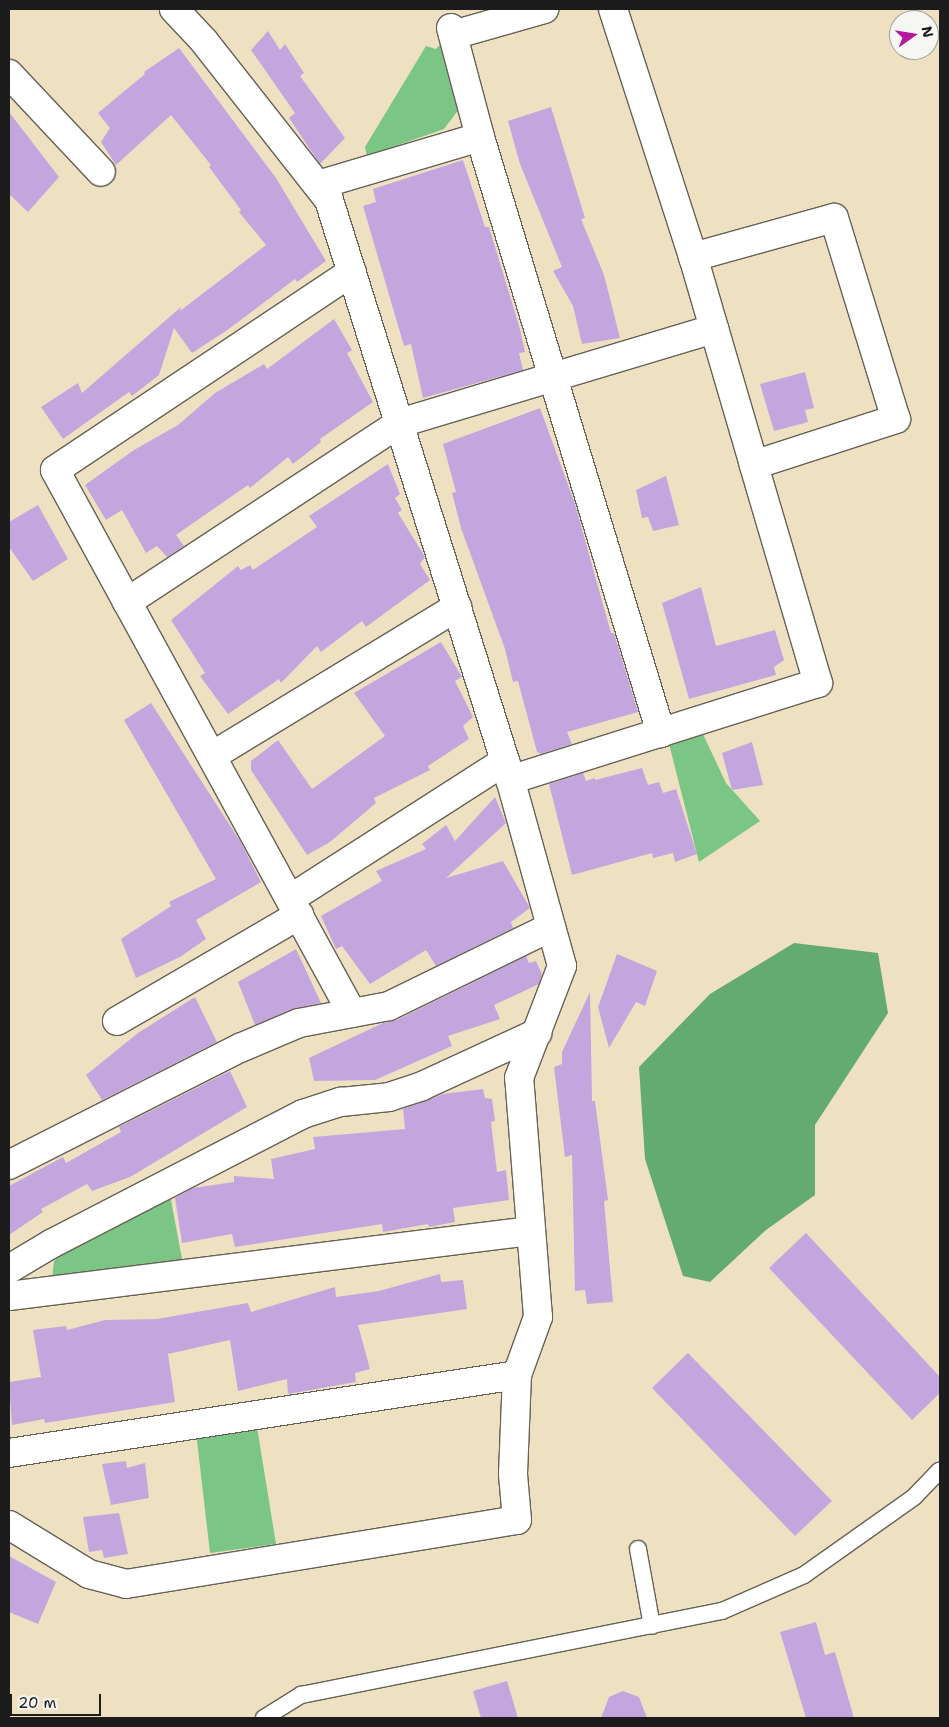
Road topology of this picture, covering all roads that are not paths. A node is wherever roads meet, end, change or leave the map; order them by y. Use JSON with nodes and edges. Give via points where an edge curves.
{"nodes":[{"id":1,"x":174,"y":9,"type":"edge"},
{"id":2,"x":544,"y":9,"type":"edge"},
{"id":3,"x":613,"y":9,"type":"edge"},
{"id":4,"x":9,"y":74,"type":"edge"},
{"id":5,"x":480,"y":137,"type":"junction"},
{"id":6,"x":101,"y":172,"type":"dead end"},
{"id":7,"x":318,"y":185,"type":"junction"},
{"id":8,"x":693,"y":257,"type":"junction"},
{"id":9,"x":352,"y":272,"type":"junction"},
{"id":10,"x":714,"y":329,"type":"junction"},
{"id":11,"x":552,"y":379,"type":"junction"},
{"id":12,"x":400,"y":423,"type":"junction"},
{"id":13,"x":754,"y":465,"type":"junction"},
{"id":14,"x":127,"y":602,"type":"junction"},
{"id":15,"x":457,"y":608,"type":"junction"},
{"id":16,"x":661,"y":732,"type":"junction"},
{"id":17,"x":212,"y":756,"type":"junction"},
{"id":18,"x":508,"y":771,"type":"junction"},
{"id":19,"x":295,"y":907,"type":"junction"},
{"id":20,"x":551,"y":927,"type":"junction"},
{"id":21,"x":352,"y":1013,"type":"junction"},
{"id":22,"x":116,"y":1021,"type":"dead end"},
{"id":23,"x":536,"y":1033,"type":"junction"},
{"id":24,"x":9,"y":1165,"type":"edge"},
{"id":25,"x":531,"y":1231,"type":"junction"},
{"id":26,"x":9,"y":1269,"type":"edge"},
{"id":27,"x":9,"y":1296,"type":"edge"},
{"id":28,"x":517,"y":1375,"type":"junction"},
{"id":29,"x":9,"y":1454,"type":"edge"},
{"id":30,"x":940,"y":1470,"type":"edge"},
{"id":31,"x":9,"y":1525,"type":"edge"},
{"id":32,"x":638,"y":1549,"type":"dead end"},
{"id":33,"x":652,"y":1626,"type":"junction"},
{"id":34,"x":264,"y":1718,"type":"edge"}],
"edges":[{"from":1,"to":7,"type":"street","via":[[210,48]]},
{"from":2,"to":5,"type":"street","via":[[452,32]]},
{"from":3,"to":8,"type":"street"},
{"from":4,"to":6,"type":"street"},
{"from":5,"to":7,"type":"street"},
{"from":5,"to":11,"type":"street"},
{"from":7,"to":9,"type":"street","via":[[329,200]]},
{"from":8,"to":10,"type":"street"},
{"from":8,"to":13,"type":"street","via":[[834,218],[896,419]]},
{"from":9,"to":12,"type":"street"},
{"from":9,"to":14,"type":"street","via":[[55,470]]},
{"from":10,"to":11,"type":"street"},
{"from":10,"to":13,"type":"street"},
{"from":11,"to":12,"type":"street"},
{"from":11,"to":16,"type":"street"},
{"from":12,"to":14,"type":"street"},
{"from":12,"to":15,"type":"street"},
{"from":13,"to":16,"type":"street","via":[[818,683]]},
{"from":14,"to":17,"type":"street"},
{"from":15,"to":17,"type":"street"},
{"from":15,"to":18,"type":"street"},
{"from":16,"to":18,"type":"street"},
{"from":17,"to":19,"type":"street"},
{"from":18,"to":19,"type":"street"},
{"from":18,"to":20,"type":"street"},
{"from":19,"to":21,"type":"street"},
{"from":19,"to":22,"type":"street"},
{"from":20,"to":21,"type":"street","via":[[390,1006]]},
{"from":20,"to":23,"type":"street","via":[[562,966]]},
{"from":21,"to":24,"type":"street","via":[[299,1023],[240,1048]]},
{"from":23,"to":25,"type":"street","via":[[519,1078]]},
{"from":23,"to":26,"type":"street","via":[[422,1086],[389,1097],[341,1102],[303,1114],[50,1244]]},
{"from":25,"to":27,"type":"street"},
{"from":25,"to":28,"type":"street","via":[[538,1317]]},
{"from":28,"to":29,"type":"street"},
{"from":28,"to":31,"type":"street","via":[[513,1474],[517,1520],[126,1584],[89,1574]]},
{"from":30,"to":33,"type":"lane","via":[[914,1496],[804,1575],[722,1611]]},
{"from":32,"to":33,"type":"lane"},
{"from":33,"to":34,"type":"lane","via":[[301,1694]]}]}
